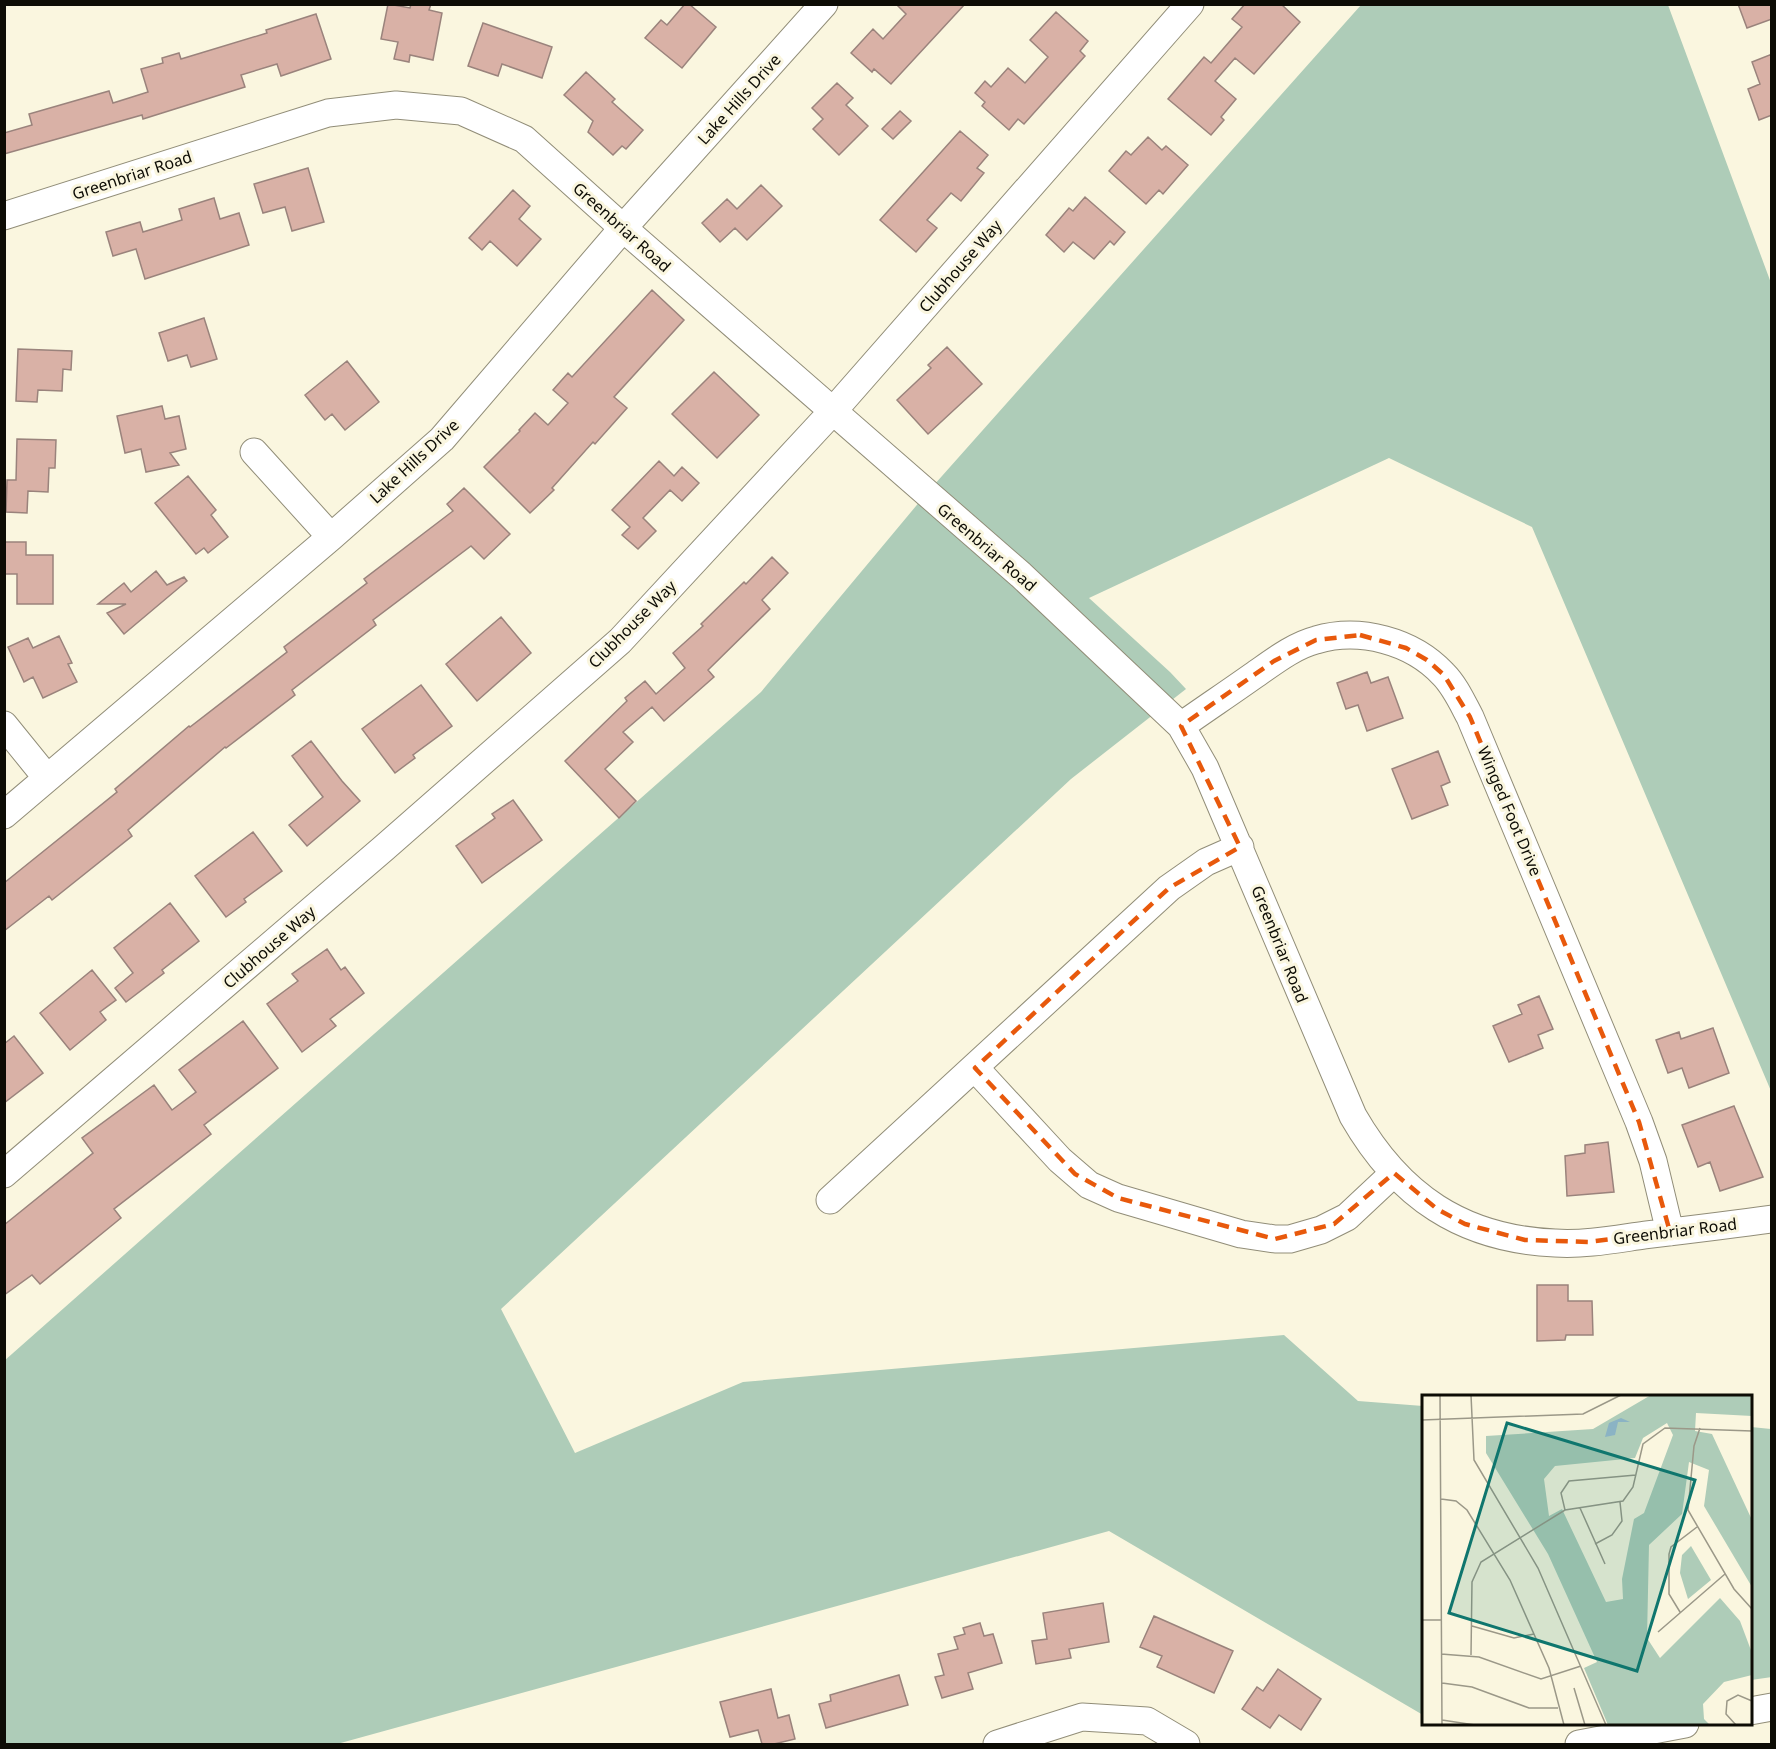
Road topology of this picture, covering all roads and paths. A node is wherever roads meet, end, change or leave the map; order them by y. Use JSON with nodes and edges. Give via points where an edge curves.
{"nodes":[{"id":1,"x":824,"y":4,"type":"edge"},
{"id":2,"x":1190,"y":4,"type":"edge"},
{"id":3,"x":4,"y":216,"type":"edge"},
{"id":4,"x":623,"y":228,"type":"junction"},
{"id":5,"x":833,"y":411,"type":"junction"},
{"id":6,"x":254,"y":452,"type":"dead end"},
{"id":7,"x":331,"y":537,"type":"junction"},
{"id":8,"x":4,"y":725,"type":"edge"},
{"id":9,"x":1181,"y":726,"type":"junction"},
{"id":10,"x":47,"y":778,"type":"junction"},
{"id":11,"x":4,"y":815,"type":"edge"},
{"id":12,"x":1240,"y":847,"type":"junction"},
{"id":13,"x":975,"y":1068,"type":"junction"},
{"id":14,"x":1394,"y":1173,"type":"junction"},
{"id":15,"x":4,"y":1174,"type":"edge"},
{"id":16,"x":830,"y":1200,"type":"dead end"},
{"id":17,"x":1772,"y":1219,"type":"edge"},
{"id":18,"x":1670,"y":1232,"type":"junction"},
{"id":19,"x":1772,"y":1707,"type":"edge"},
{"id":20,"x":1752,"y":1711,"type":"edge"},
{"id":21,"x":1680,"y":1725,"type":"edge"},
{"id":22,"x":997,"y":1744,"type":"edge"},
{"id":23,"x":1186,"y":1744,"type":"edge"},
{"id":24,"x":1579,"y":1744,"type":"edge"}],
"edges":[{"from":1,"to":4,"type":"street","name":"Lake Hills Drive"},
{"from":2,"to":5,"type":"street","name":"Clubhouse Way"},
{"from":3,"to":4,"type":"street","name":"Greenbriar Road","via":[[328,113],[396,105],[460,111],[524,139]]},
{"from":4,"to":5,"type":"street","name":"Greenbriar Road"},
{"from":4,"to":7,"type":"street","name":"Lake Hills Drive","via":[[442,439]]},
{"from":5,"to":9,"type":"street","name":"Greenbriar Road","via":[[1021,575]]},
{"from":5,"to":15,"type":"street","name":"Clubhouse Way","via":[[620,641]]},
{"from":6,"to":7,"type":"street"},
{"from":7,"to":10,"type":"street","name":"Lake Hills Drive"},
{"from":8,"to":10,"type":"street"},
{"from":9,"to":12,"type":"street","name":"Greenbriar Road","via":[[1206,768]]},
{"from":9,"to":18,"type":"street","name":"Winged Foot Drive","via":[[1274,661],[1316,640],[1360,635],[1383,640],[1427,660],[1444,675],[1470,717],[1639,1122]]},
{"from":10,"to":11,"type":"street","name":"Lake Hills Drive"},
{"from":12,"to":13,"type":"street","via":[[1206,862],[1169,888]]},
{"from":12,"to":14,"type":"street","name":"Greenbriar Road","via":[[1343,1094],[1365,1137]]},
{"from":13,"to":14,"type":"street","via":[[1060,1160],[1089,1185],[1118,1198],[1241,1234],[1290,1239],[1321,1230],[1347,1217]]},
{"from":13,"to":16,"type":"street"},
{"from":14,"to":18,"type":"street","name":"Greenbriar Road","via":[[1413,1192],[1465,1224],[1525,1240],[1556,1244]]},
{"from":17,"to":18,"type":"street","name":"Greenbriar Road"},
{"from":19,"to":20,"type":"street"},
{"from":21,"to":24,"type":"street"},
{"from":22,"to":23,"type":"street","via":[[1082,1717],[1148,1721]]}]}
